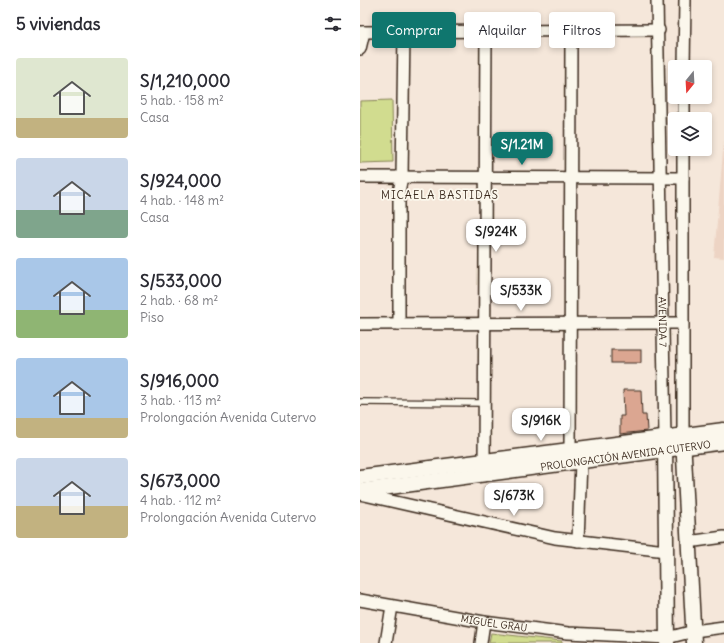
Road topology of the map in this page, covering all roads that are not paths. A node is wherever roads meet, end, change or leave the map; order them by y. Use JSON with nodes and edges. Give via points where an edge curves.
{"nodes":[{"id":1,"x":657,"y":0,"type":"edge"},
{"id":2,"x":684,"y":0,"type":"edge"},
{"id":3,"x":615,"y":30,"type":"edge"},
{"id":4,"x":658,"y":30,"type":"junction"},
{"id":5,"x":362,"y":32,"type":"edge"},
{"id":6,"x":404,"y":48,"type":"edge"},
{"id":7,"x":486,"y":48,"type":"edge"},
{"id":8,"x":571,"y":48,"type":"edge"},
{"id":9,"x":360,"y":49,"type":"edge"},
{"id":10,"x":684,"y":60,"type":"edge"},
{"id":11,"x":684,"y":156,"type":"edge"},
{"id":12,"x":360,"y":177,"type":"edge"},
{"id":13,"x":402,"y":177,"type":"junction"},
{"id":14,"x":485,"y":177,"type":"junction"},
{"id":15,"x":571,"y":177,"type":"junction"},
{"id":16,"x":660,"y":178,"type":"junction"},
{"id":17,"x":683,"y":178,"type":"junction"},
{"id":18,"x":485,"y":323,"type":"junction"},
{"id":19,"x":571,"y":323,"type":"junction"},
{"id":20,"x":661,"y":323,"type":"junction"},
{"id":21,"x":682,"y":323,"type":"junction"},
{"id":22,"x":360,"y":324,"type":"edge"},
{"id":23,"x":399,"y":324,"type":"junction"},
{"id":24,"x":360,"y":402,"type":"edge"},
{"id":25,"x":484,"y":403,"type":"junction"},
{"id":26,"x":724,"y":430,"type":"edge"},
{"id":27,"x":683,"y":441,"type":"junction"},
{"id":28,"x":724,"y":442,"type":"edge"},
{"id":29,"x":665,"y":444,"type":"junction"},
{"id":30,"x":574,"y":458,"type":"junction"},
{"id":31,"x":484,"y":468,"type":"junction"},
{"id":32,"x":360,"y":477,"type":"edge"},
{"id":33,"x":360,"y":491,"type":"edge"},
{"id":34,"x":360,"y":494,"type":"edge"},
{"id":35,"x":724,"y":537,"type":"edge"},
{"id":36,"x":578,"y":541,"type":"junction"},
{"id":37,"x":688,"y":542,"type":"junction"},
{"id":38,"x":666,"y":551,"type":"junction"},
{"id":39,"x":360,"y":600,"type":"edge"},
{"id":40,"x":392,"y":606,"type":"junction"},
{"id":41,"x":484,"y":622,"type":"junction"},
{"id":42,"x":724,"y":627,"type":"edge"},
{"id":43,"x":694,"y":637,"type":"edge"},
{"id":44,"x":568,"y":638,"type":"edge"},
{"id":45,"x":667,"y":640,"type":"edge"},
{"id":46,"x":386,"y":643,"type":"edge"},
{"id":47,"x":481,"y":643,"type":"edge"}],
"edges":[{"from":1,"to":4,"type":"street","name":"AVENIDA 7"},
{"from":2,"to":10,"type":"street"},
{"from":3,"to":4,"type":"street"},
{"from":4,"to":16,"type":"street","name":"AVENIDA 7"},
{"from":5,"to":9,"type":"street"},
{"from":6,"to":13,"type":"street"},
{"from":7,"to":14,"type":"street"},
{"from":8,"to":15,"type":"street"},
{"from":11,"to":17,"type":"street","name":"AVENIDA 7"},
{"from":12,"to":13,"type":"street"},
{"from":13,"to":14,"type":"street"},
{"from":13,"to":23,"type":"street","via":[[399,192]]},
{"from":14,"to":15,"type":"street"},
{"from":14,"to":18,"type":"street"},
{"from":15,"to":16,"type":"street"},
{"from":15,"to":19,"type":"street"},
{"from":16,"to":17,"type":"street"},
{"from":16,"to":20,"type":"street","name":"AVENIDA 7"},
{"from":17,"to":21,"type":"street","name":"AVENIDA 7"},
{"from":18,"to":19,"type":"street"},
{"from":18,"to":23,"type":"street"},
{"from":18,"to":25,"type":"street"},
{"from":19,"to":20,"type":"street"},
{"from":19,"to":30,"type":"street"},
{"from":20,"to":21,"type":"street"},
{"from":20,"to":29,"type":"street","name":"AVENIDA 7"},
{"from":21,"to":27,"type":"street","name":"AVENIDA 7"},
{"from":22,"to":23,"type":"street"},
{"from":24,"to":25,"type":"lane"},
{"from":25,"to":31,"type":"street"},
{"from":26,"to":27,"type":"street","name":"PROLONGACIÓN AVENIDA CUTERVO"},
{"from":27,"to":28,"type":"street","name":"PROLONGACIÓN AVENIDA CUTERVO"},
{"from":27,"to":29,"type":"street","name":"PROLONGACIÓN AVENIDA CUTERVO"},
{"from":27,"to":37,"type":"street","name":"AVENIDA 7"},
{"from":29,"to":30,"type":"street","name":"PROLONGACIÓN AVENIDA CUTERVO"},
{"from":29,"to":38,"type":"street","name":"AVENIDA 7"},
{"from":30,"to":31,"type":"street","name":"PROLONGACIÓN AVENIDA CUTERVO"},
{"from":30,"to":36,"type":"street"},
{"from":31,"to":32,"type":"street","name":"PROLONGACIÓN AVENIDA CUTERVO"},
{"from":31,"to":33,"type":"street","name":"PROLONGACIÓN AVENIDA CUTERVO"},
{"from":34,"to":36,"type":"street"},
{"from":35,"to":37,"type":"street"},
{"from":36,"to":38,"type":"street"},
{"from":37,"to":43,"type":"street","name":"AVENIDA 7"},
{"from":38,"to":45,"type":"street","name":"AVENIDA 7"},
{"from":39,"to":40,"type":"street","name":"MIGUEL GRAU"},
{"from":40,"to":41,"type":"street","name":"MIGUEL GRAU"},
{"from":40,"to":46,"type":"street"},
{"from":41,"to":44,"type":"street","name":"MIGUEL GRAU"},
{"from":41,"to":47,"type":"street"},
{"from":42,"to":43,"type":"street","name":"MIGUEL GRAU"},
{"from":43,"to":45,"type":"street","name":"MIGUEL GRAU"},
{"from":44,"to":45,"type":"street","name":"MIGUEL GRAU"}]}
